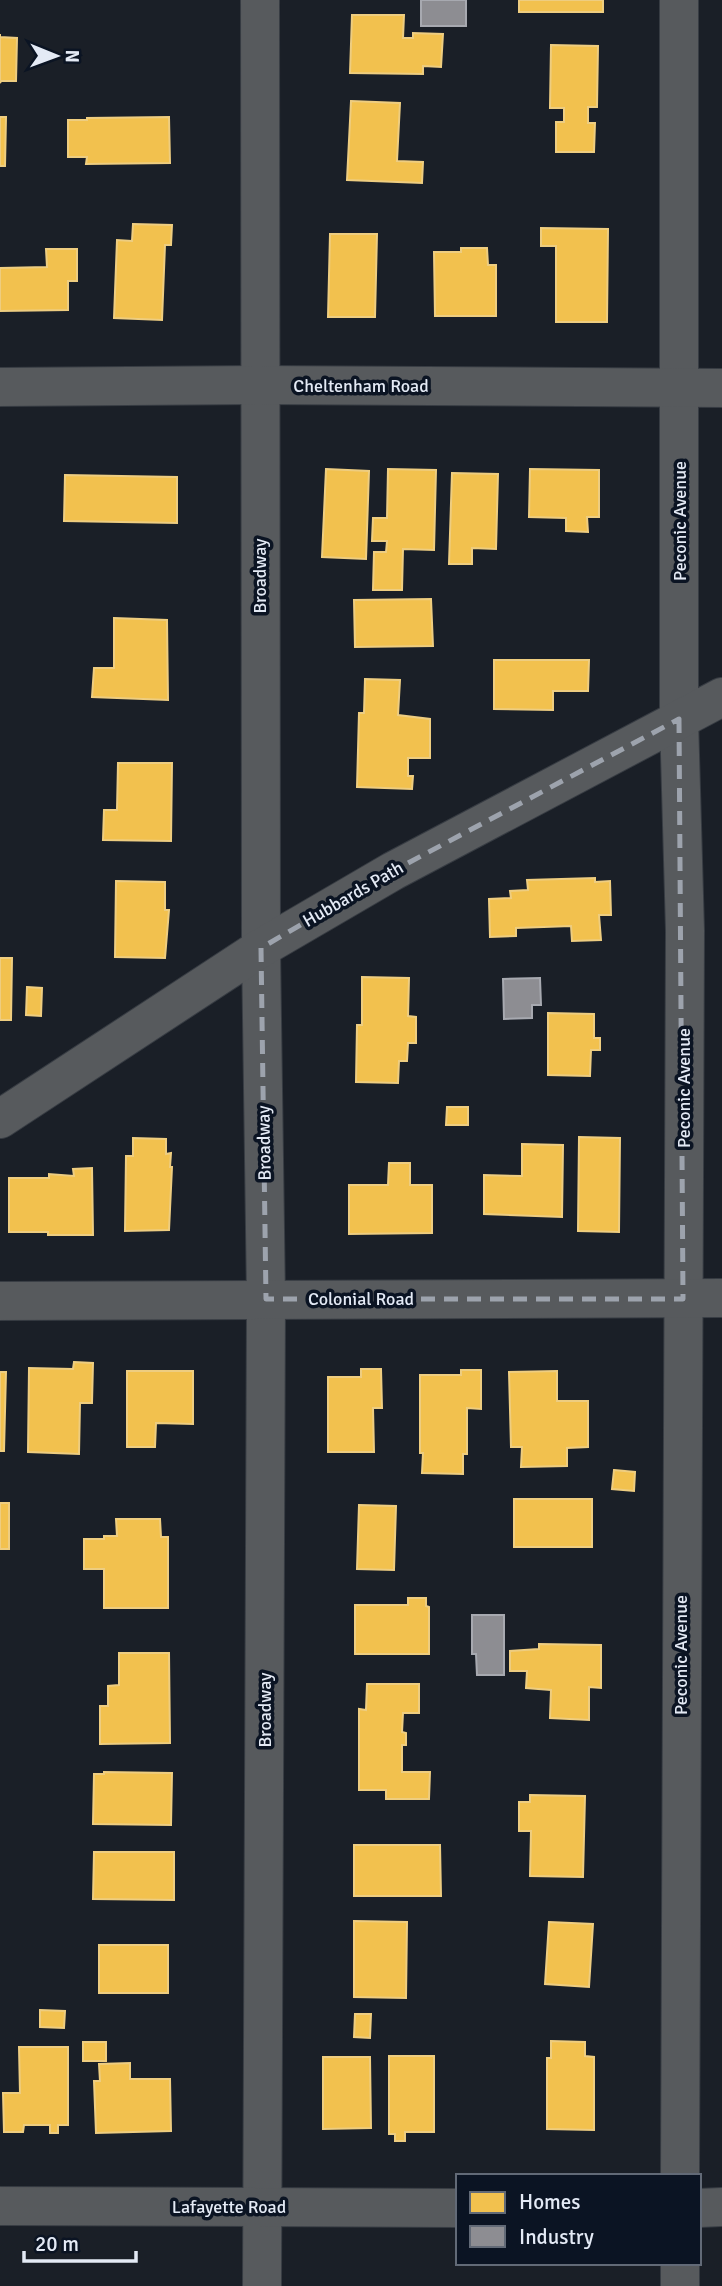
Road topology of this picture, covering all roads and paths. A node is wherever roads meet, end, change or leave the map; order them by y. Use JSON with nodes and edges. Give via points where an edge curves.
{"nodes":[{"id":1,"x":260,"y":0,"type":"edge"},
{"id":2,"x":678,"y":0,"type":"edge"},
{"id":3,"x":260,"y":385,"type":"junction"},
{"id":4,"x":0,"y":387,"type":"edge"},
{"id":5,"x":680,"y":388,"type":"junction"},
{"id":6,"x":722,"y":388,"type":"edge"},
{"id":7,"x":722,"y":697,"type":"edge"},
{"id":8,"x":679,"y":719,"type":"junction"},
{"id":9,"x":261,"y":948,"type":"junction"},
{"id":10,"x":0,"y":1119,"type":"edge"},
{"id":11,"x":722,"y":1298,"type":"edge"},
{"id":12,"x":266,"y":1299,"type":"junction"},
{"id":13,"x":683,"y":1299,"type":"junction"},
{"id":14,"x":0,"y":1301,"type":"edge"},
{"id":15,"x":680,"y":2174,"type":"edge"},
{"id":16,"x":0,"y":2206,"type":"edge"},
{"id":17,"x":263,"y":2207,"type":"junction"},
{"id":18,"x":722,"y":2207,"type":"edge"},
{"id":19,"x":456,"y":2208,"type":"edge"},
{"id":20,"x":701,"y":2208,"type":"edge"},
{"id":21,"x":680,"y":2265,"type":"edge"},
{"id":22,"x":262,"y":2286,"type":"edge"},
{"id":23,"x":680,"y":2286,"type":"edge"}],
"edges":[{"from":1,"to":3,"type":"street","name":"Broadway"},
{"from":2,"to":5,"type":"street","name":"Peconic Avenue"},
{"from":3,"to":4,"type":"street","name":"Cheltenham Road"},
{"from":3,"to":5,"type":"street","name":"Cheltenham Road"},
{"from":3,"to":9,"type":"street","name":"Broadway"},
{"from":5,"to":6,"type":"street","name":"Cheltenham Road"},
{"from":5,"to":8,"type":"street","name":"Peconic Avenue"},
{"from":7,"to":8,"type":"street","name":"Hubbards Path"},
{"from":8,"to":9,"type":"street","name":"Hubbards Path","via":[[393,871]]},
{"from":8,"to":13,"type":"street","name":"Peconic Avenue","via":[[685,931]]},
{"from":9,"to":10,"type":"street","name":"Hubbards Path"},
{"from":9,"to":12,"type":"street","name":"Broadway"},
{"from":11,"to":13,"type":"street","name":"Colonial Road"},
{"from":12,"to":13,"type":"street","name":"Colonial Road"},
{"from":12,"to":14,"type":"street","name":"Colonial Road"},
{"from":12,"to":17,"type":"street","name":"Broadway"},
{"from":13,"to":15,"type":"street","name":"Peconic Avenue"},
{"from":16,"to":17,"type":"street","name":"Lafayette Road"},
{"from":17,"to":19,"type":"street","name":"Lafayette Road"},
{"from":17,"to":22,"type":"street","name":"Broadway"},
{"from":18,"to":20,"type":"street"},
{"from":21,"to":23,"type":"street"}]}
